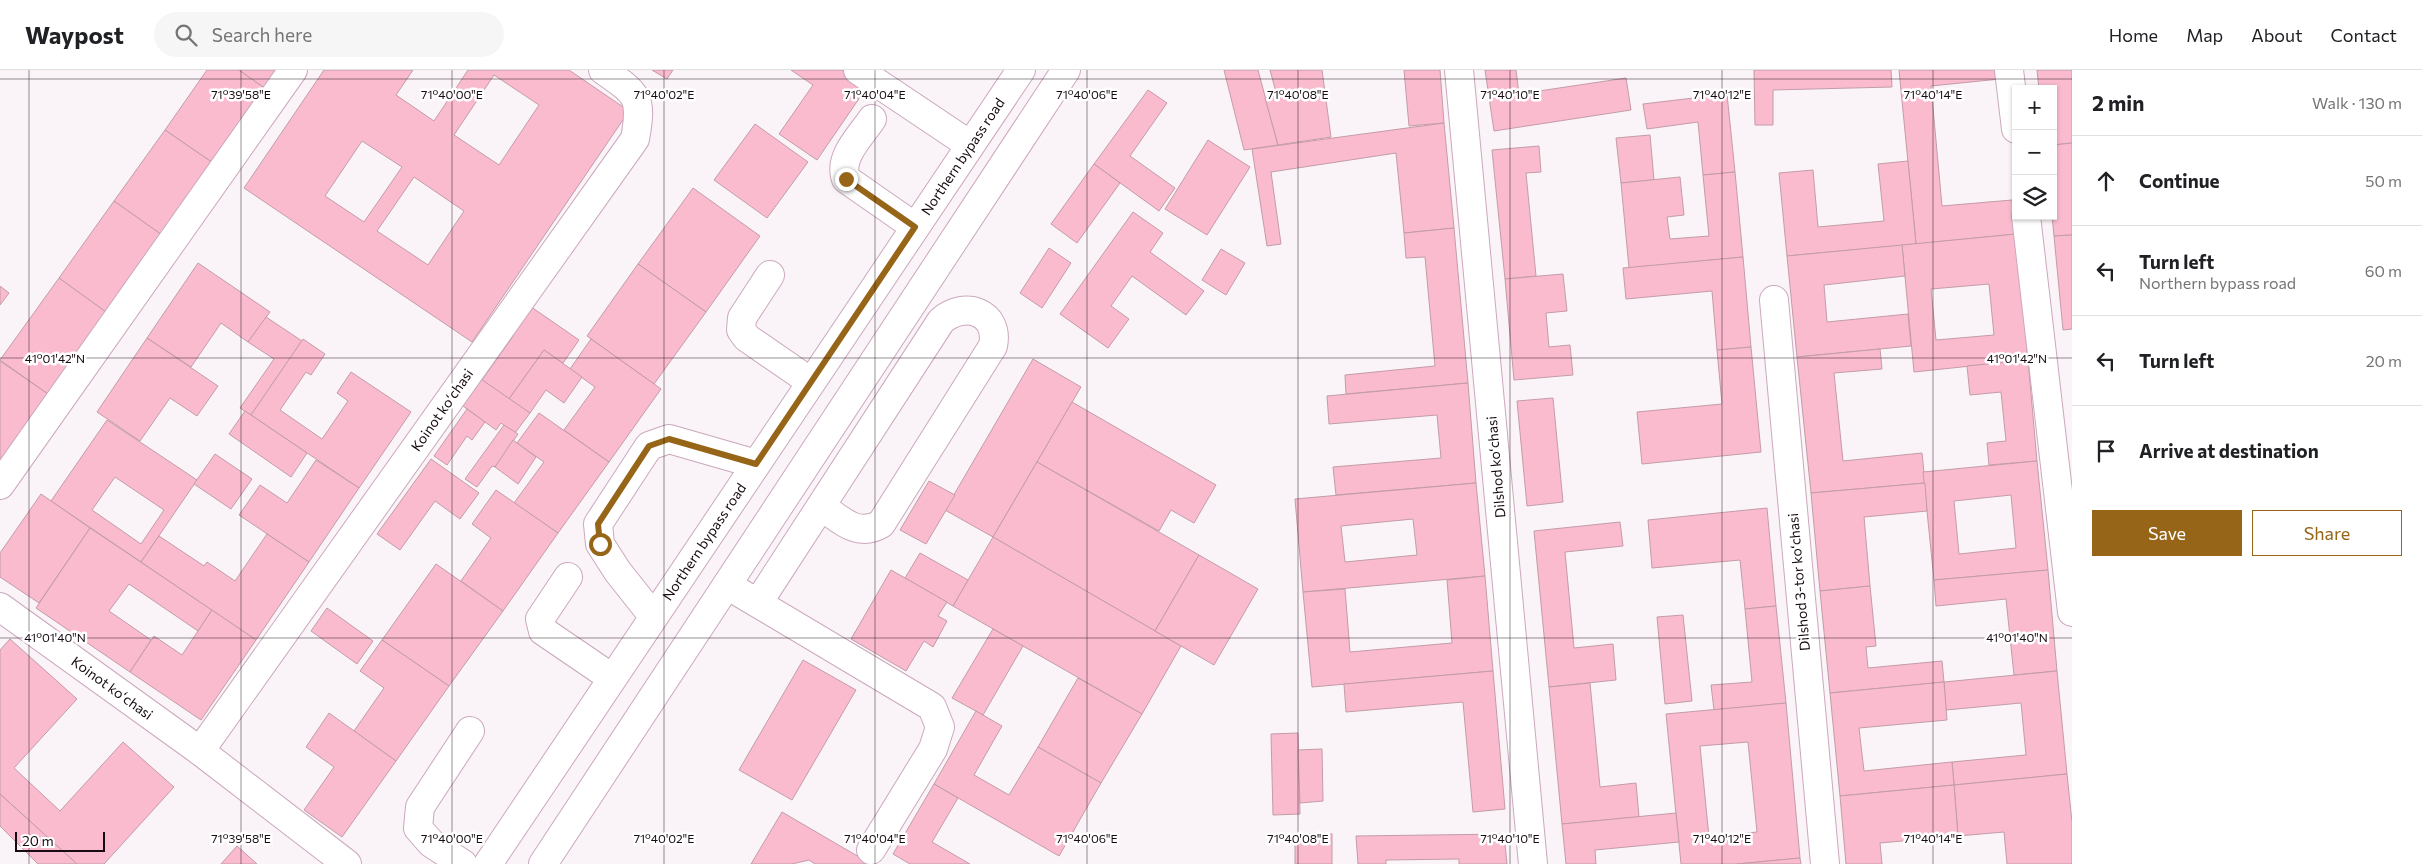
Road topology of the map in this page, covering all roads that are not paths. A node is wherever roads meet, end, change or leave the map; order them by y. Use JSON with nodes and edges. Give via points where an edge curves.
{"nodes":[{"id":1,"x":293,"y":70,"type":"edge"},
{"id":2,"x":604,"y":70,"type":"edge"},
{"id":3,"x":858,"y":70,"type":"edge"},
{"id":4,"x":1021,"y":70,"type":"edge"},
{"id":5,"x":1066,"y":70,"type":"edge"},
{"id":6,"x":1459,"y":70,"type":"edge"},
{"id":7,"x":2009,"y":70,"type":"edge"},
{"id":8,"x":2012,"y":95,"type":"edge"},
{"id":9,"x":872,"y":118,"type":"dead end"},
{"id":10,"x":970,"y":145,"type":"junction"},
{"id":11,"x":2026,"y":220,"type":"edge"},
{"id":12,"x":915,"y":227,"type":"junction"},
{"id":13,"x":770,"y":275,"type":"dead end"},
{"id":14,"x":1774,"y":300,"type":"dead end"},
{"id":15,"x":811,"y":382,"type":"junction"},
{"id":16,"x":756,"y":464,"type":"junction"},
{"id":17,"x":0,"y":485,"type":"edge"},
{"id":18,"x":821,"y":506,"type":"junction"},
{"id":19,"x":568,"y":577,"type":"dead end"},
{"id":20,"x":727,"y":585,"type":"junction"},
{"id":21,"x":758,"y":603,"type":"junction"},
{"id":22,"x":0,"y":607,"type":"edge"},
{"id":23,"x":2072,"y":612,"type":"edge"},
{"id":24,"x":653,"y":616,"type":"junction"},
{"id":25,"x":612,"y":678,"type":"junction"},
{"id":26,"x":470,"y":731,"type":"dead end"},
{"id":27,"x":200,"y":751,"type":"junction"},
{"id":28,"x":871,"y":850,"type":"dead end"},
{"id":29,"x":347,"y":864,"type":"edge"},
{"id":30,"x":463,"y":864,"type":"edge"},
{"id":31,"x":488,"y":864,"type":"edge"},
{"id":32,"x":543,"y":864,"type":"edge"},
{"id":33,"x":1533,"y":864,"type":"edge"},
{"id":34,"x":1825,"y":864,"type":"edge"}],
"edges":[{"from":1,"to":17,"type":"street"},
{"from":2,"to":27,"type":"street","name":"Koinot koʻchasi","via":[[632,90],[640,112],[635,139]]},
{"from":3,"to":10,"type":"street"},
{"from":4,"to":10,"type":"street","name":"Northern bypass road"},
{"from":5,"to":20,"type":"street"},
{"from":6,"to":33,"type":"street","name":"Dilshod koʻchasi"},
{"from":7,"to":8,"type":"street"},
{"from":9,"to":12,"type":"street","via":[[844,159],[846,179]]},
{"from":10,"to":12,"type":"street","name":"Northern bypass road"},
{"from":11,"to":23,"type":"street"},
{"from":12,"to":15,"type":"street","name":"Northern bypass road"},
{"from":13,"to":15,"type":"street","via":[[742,318],[741,330],[747,338]]},
{"from":14,"to":34,"type":"street","name":"Dilshod 3-tor koʻchasi"},
{"from":15,"to":16,"type":"street","name":"Northern bypass road"},
{"from":16,"to":24,"type":"street","name":"Northern bypass road"},
{"from":16,"to":24,"type":"street","via":[[669,439],[649,446],[598,524],[600,544]]},
{"from":18,"to":18,"type":"street","via":[[854,529],[866,530],[881,524],[993,346],[996,334],[992,323],[963,309],[950,313],[941,321]]},
{"from":18,"to":21,"type":"street"},
{"from":19,"to":25,"type":"street","via":[[540,620],[543,630]]},
{"from":20,"to":21,"type":"street"},
{"from":20,"to":32,"type":"street"},
{"from":21,"to":28,"type":"street","via":[[932,707],[940,727],[933,749]]},
{"from":22,"to":27,"type":"street","name":"Koinot koʻchasi"},
{"from":24,"to":25,"type":"street","name":"Northern bypass road"},
{"from":25,"to":31,"type":"street","name":"Northern bypass road"},
{"from":26,"to":30,"type":"street","via":[[420,807],[418,828],[431,843]]},
{"from":27,"to":29,"type":"street","name":"Koinot koʻchasi"}]}
